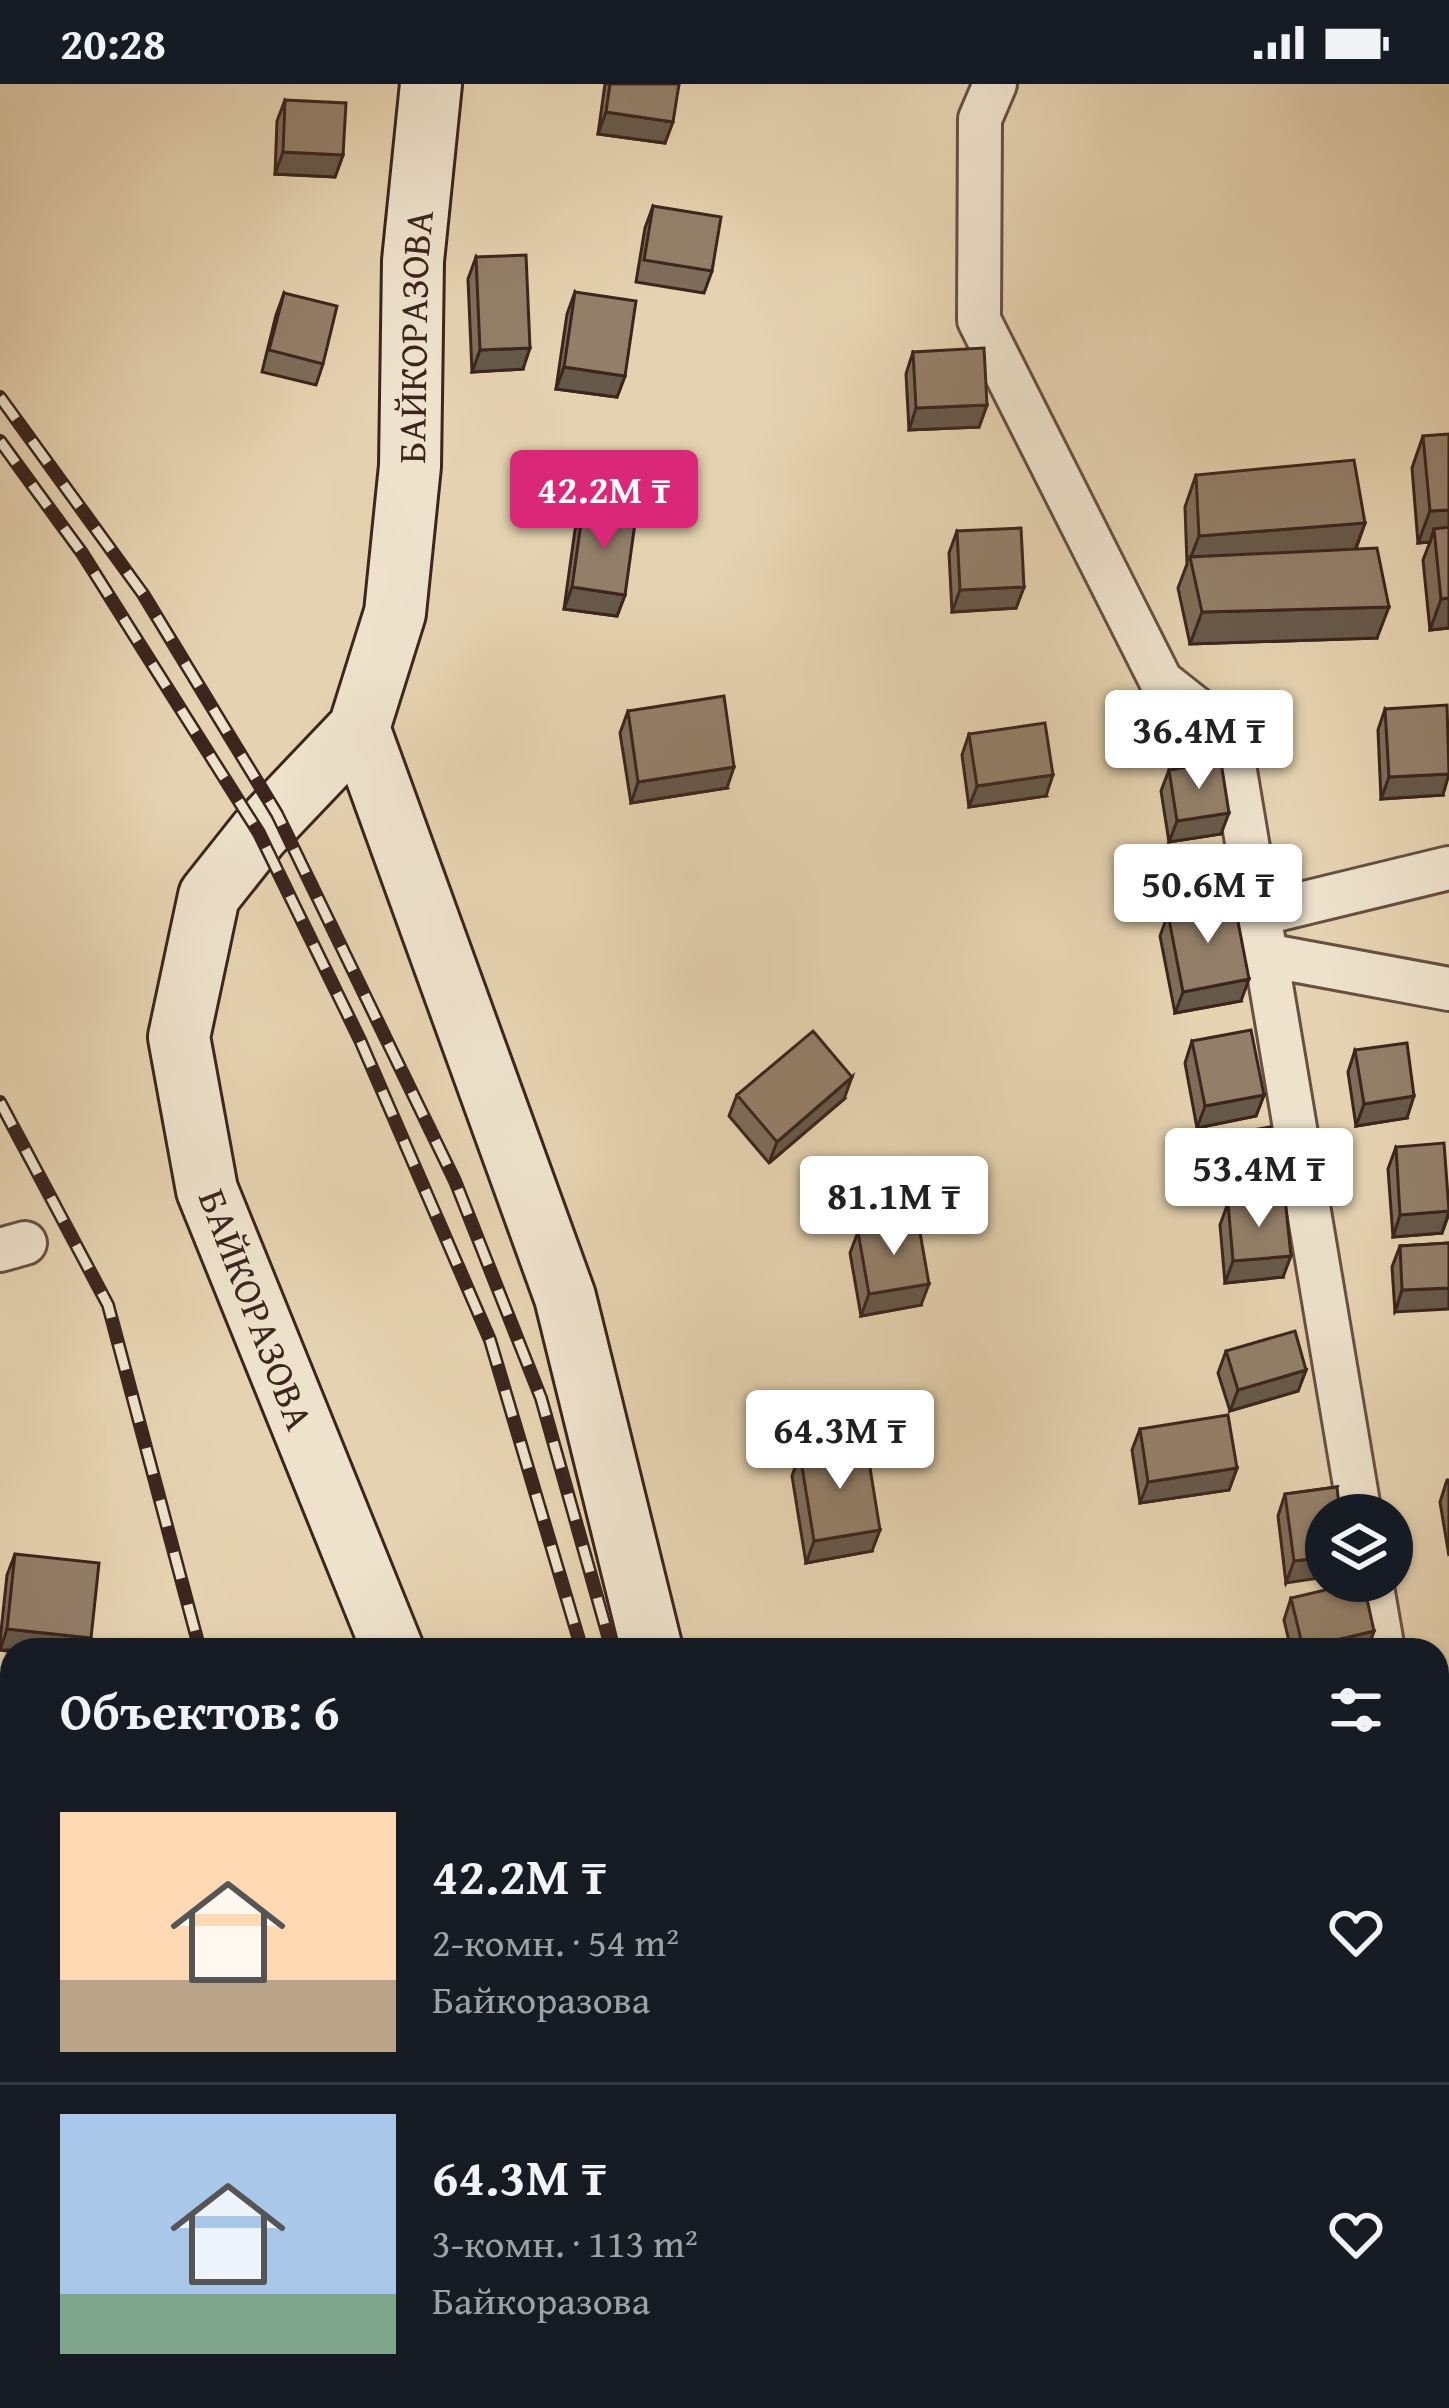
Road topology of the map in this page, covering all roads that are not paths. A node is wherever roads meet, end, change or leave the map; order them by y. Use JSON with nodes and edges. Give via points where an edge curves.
{"nodes":[{"id":1,"x":431,"y":84,"type":"edge"},
{"id":2,"x":994,"y":84,"type":"edge"},
{"id":3,"x":359,"y":728,"type":"junction"},
{"id":4,"x":1449,"y":868,"type":"edge"},
{"id":5,"x":1263,"y":935,"type":"junction"},
{"id":6,"x":1449,"y":989,"type":"edge"},
{"id":7,"x":1356,"y":1494,"type":"edge"},
{"id":8,"x":1375,"y":1602,"type":"edge"},
{"id":9,"x":387,"y":1638,"type":"edge"},
{"id":10,"x":649,"y":1638,"type":"edge"},
{"id":11,"x":1381,"y":1638,"type":"edge"}],
"edges":[{"from":1,"to":3,"type":"street","name":"БАЙКОРАЗОВА","via":[[394,613]]},
{"from":2,"to":5,"type":"street","via":[[980,119],[979,320],[1161,680],[1229,735]]},
{"from":3,"to":9,"type":"street","name":"БАЙКОРАЗОВА","via":[[208,896],[179,1037],[207,1190]]},
{"from":3,"to":10,"type":"street","via":[[565,1297]]},
{"from":4,"to":5,"type":"street"},
{"from":5,"to":6,"type":"street"},
{"from":5,"to":7,"type":"street"},
{"from":8,"to":11,"type":"street"}]}
